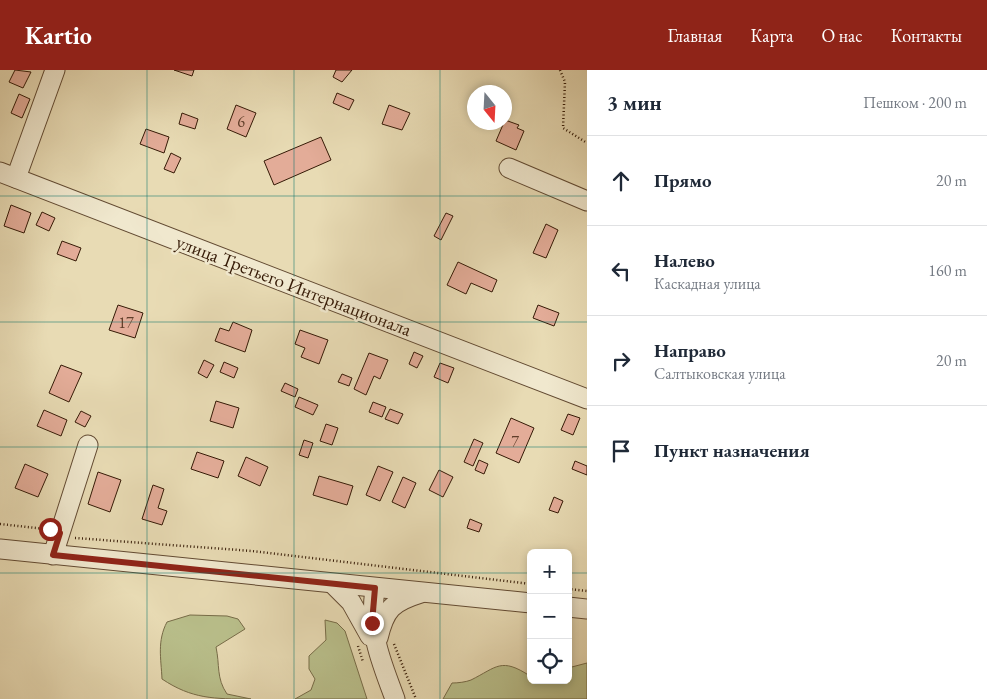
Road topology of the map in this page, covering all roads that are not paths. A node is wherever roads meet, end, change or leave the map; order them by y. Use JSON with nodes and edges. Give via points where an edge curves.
{"nodes":[{"id":1,"x":55,"y":70,"type":"edge"},
{"id":2,"x":509,"y":168,"type":"dead end"},
{"id":3,"x":8,"y":175,"type":"edge"},
{"id":4,"x":587,"y":201,"type":"edge"},
{"id":5,"x":587,"y":399,"type":"edge"},
{"id":6,"x":88,"y":446,"type":"dead end"},
{"id":7,"x":0,"y":549,"type":"edge"},
{"id":8,"x":53,"y":555,"type":"junction"},
{"id":9,"x":333,"y":584,"type":"junction"},
{"id":10,"x":375,"y":588,"type":"junction"},
{"id":11,"x":422,"y":593,"type":"junction"},
{"id":12,"x":527,"y":603,"type":"edge"},
{"id":13,"x":572,"y":607,"type":"edge"},
{"id":14,"x":587,"y":609,"type":"edge"},
{"id":15,"x":384,"y":644,"type":"junction"},
{"id":16,"x":395,"y":699,"type":"edge"}],
"edges":[{"from":1,"to":3,"type":"street"},
{"from":2,"to":4,"type":"street"},
{"from":3,"to":5,"type":"street","name":"улица Третьего Интернационала"},
{"from":6,"to":8,"type":"street"},
{"from":7,"to":8,"type":"street"},
{"from":8,"to":9,"type":"street"},
{"from":9,"to":10,"type":"street"},
{"from":9,"to":15,"type":"street","via":[[345,594]]},
{"from":10,"to":11,"type":"street"},
{"from":10,"to":15,"type":"street","via":[[372,623]]},
{"from":11,"to":12,"type":"street"},
{"from":11,"to":15,"type":"street","via":[[404,598],[383,616]]},
{"from":13,"to":14,"type":"street"},
{"from":15,"to":16,"type":"street"}]}
